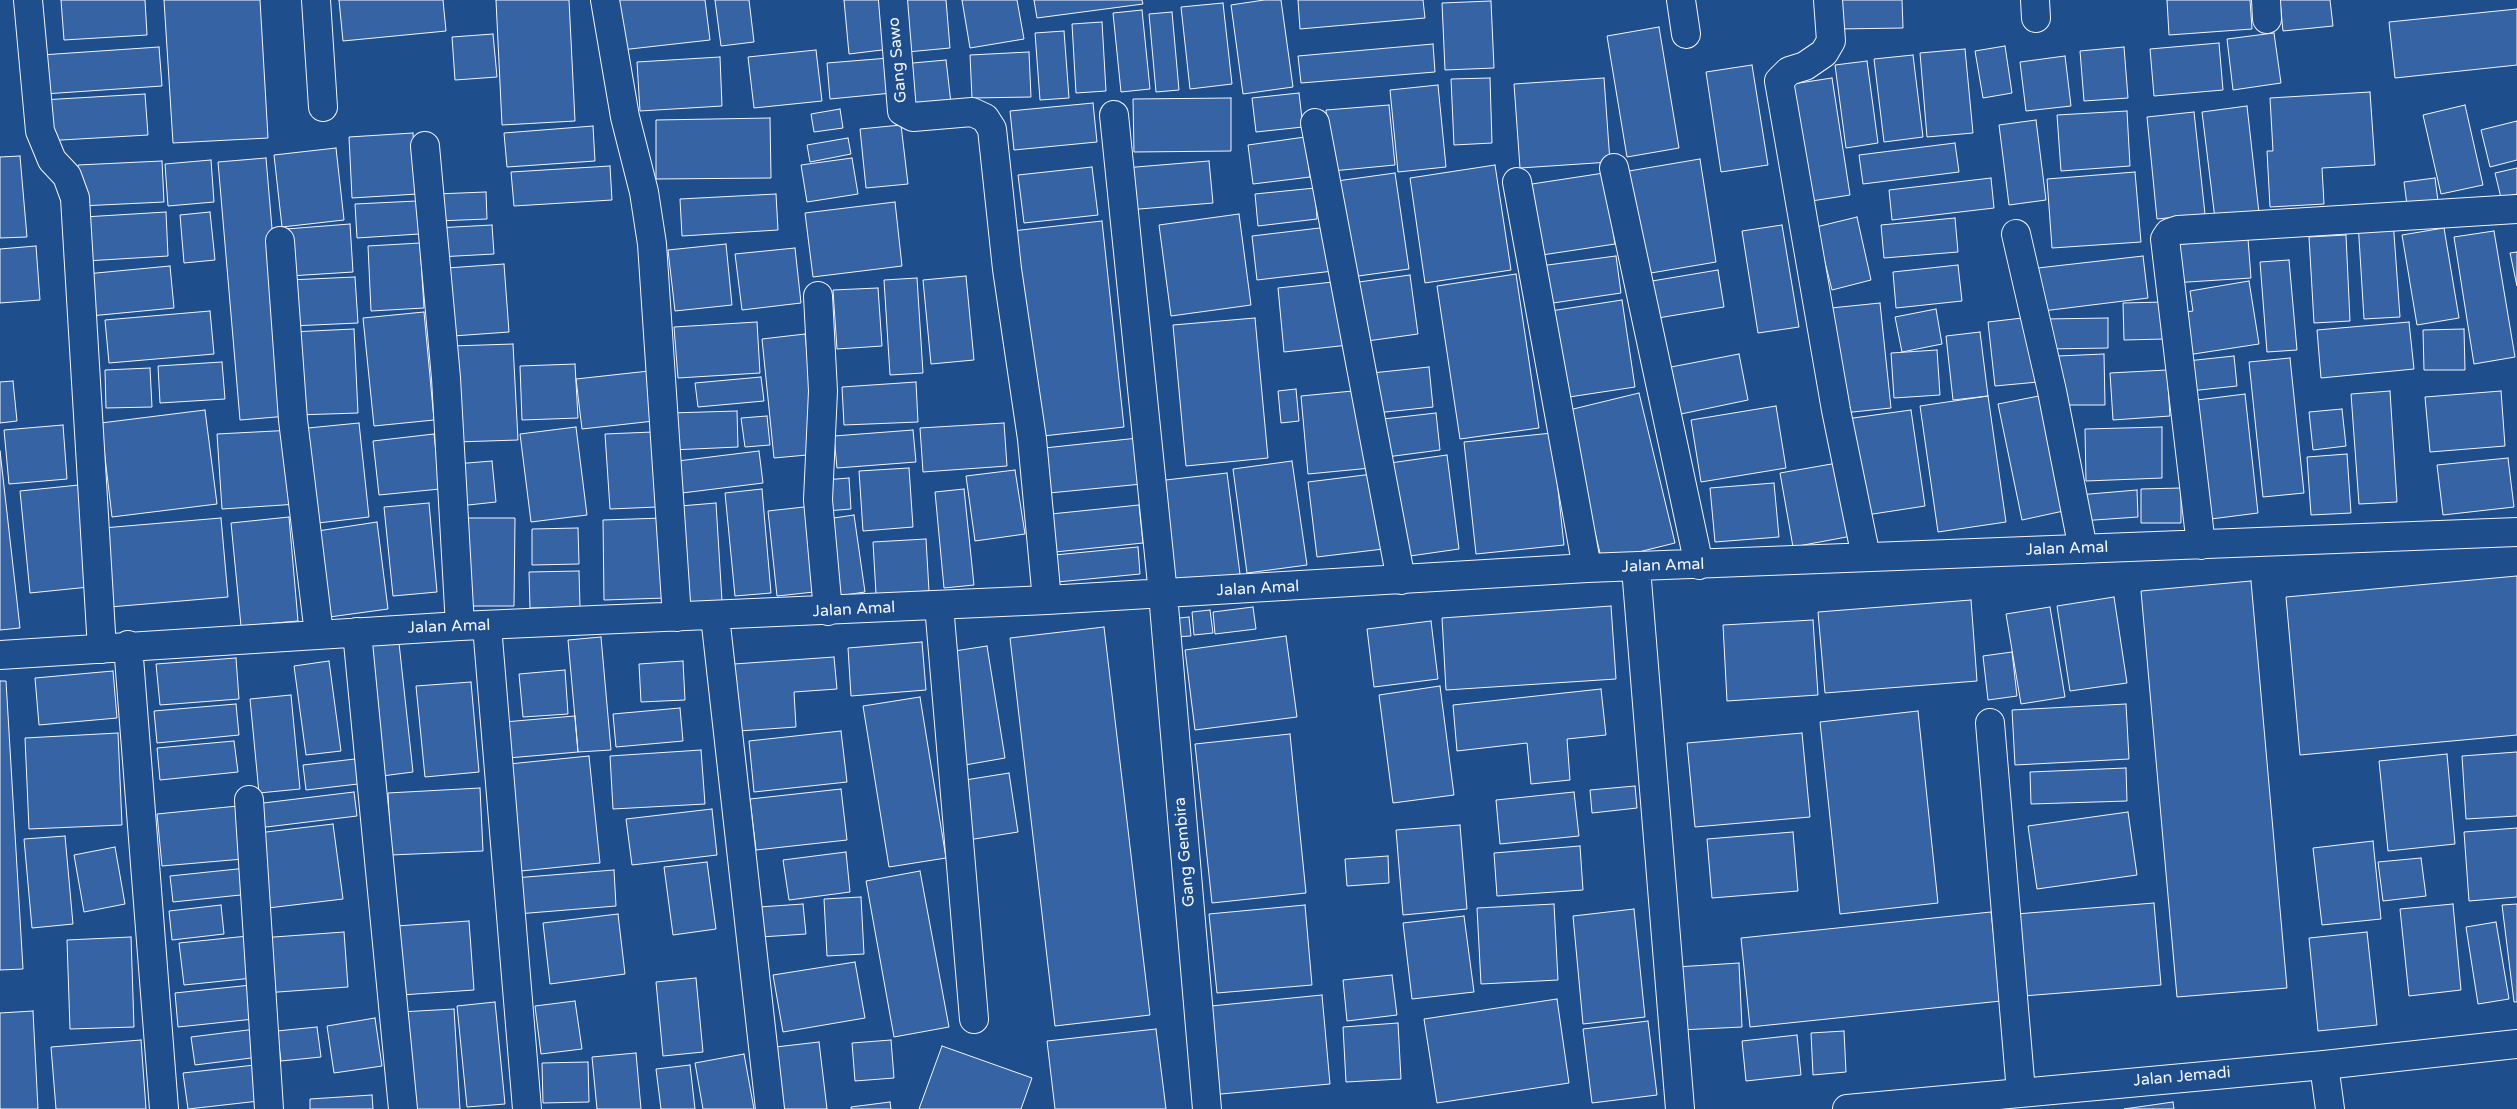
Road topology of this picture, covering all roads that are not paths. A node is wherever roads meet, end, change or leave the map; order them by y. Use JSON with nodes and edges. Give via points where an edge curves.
{"nodes":[{"id":1,"x":28,"y":0,"type":"edge"},
{"id":2,"x":316,"y":0,"type":"edge"},
{"id":3,"x":605,"y":0,"type":"edge"},
{"id":4,"x":893,"y":0,"type":"edge"},
{"id":5,"x":1681,"y":0,"type":"edge"},
{"id":6,"x":1828,"y":0,"type":"edge"},
{"id":7,"x":1686,"y":34,"type":"dead end"},
{"id":8,"x":323,"y":107,"type":"dead end"},
{"id":9,"x":1114,"y":115,"type":"dead end"},
{"id":10,"x":1315,"y":123,"type":"dead end"},
{"id":11,"x":425,"y":146,"type":"dead end"},
{"id":12,"x":1614,"y":168,"type":"dead end"},
{"id":13,"x":1517,"y":182,"type":"dead end"},
{"id":14,"x":2517,"y":209,"type":"edge"},
{"id":15,"x":2016,"y":234,"type":"dead end"},
{"id":16,"x":280,"y":241,"type":"dead end"},
{"id":17,"x":818,"y":296,"type":"dead end"},
{"id":18,"x":2517,"y":532,"type":"edge"},
{"id":19,"x":2201,"y":545,"type":"junction"},
{"id":20,"x":2083,"y":549,"type":"junction"},
{"id":21,"x":1866,"y":557,"type":"junction"},
{"id":22,"x":1699,"y":565,"type":"junction"},
{"id":23,"x":1587,"y":568,"type":"junction"},
{"id":24,"x":1636,"y":568,"type":"junction"},
{"id":25,"x":1401,"y":580,"type":"junction"},
{"id":26,"x":1163,"y":594,"type":"junction"},
{"id":27,"x":1047,"y":600,"type":"junction"},
{"id":28,"x":939,"y":605,"type":"junction"},
{"id":29,"x":828,"y":611,"type":"junction"},
{"id":30,"x":715,"y":616,"type":"junction"},
{"id":31,"x":677,"y":617,"type":"junction"},
{"id":32,"x":474,"y":626,"type":"junction"},
{"id":33,"x":357,"y":632,"type":"junction"},
{"id":34,"x":319,"y":634,"type":"junction"},
{"id":35,"x":115,"y":647,"type":"junction"},
{"id":36,"x":0,"y":655,"type":"edge"},
{"id":37,"x":1990,"y":723,"type":"dead end"},
{"id":38,"x":249,"y":800,"type":"dead end"},
{"id":39,"x":974,"y":1019,"type":"dead end"},
{"id":40,"x":2517,"y":1044,"type":"edge"},
{"id":41,"x":2324,"y":1065,"type":"junction"},
{"id":42,"x":2021,"y":1092,"type":"junction"},
{"id":43,"x":1970,"y":1103,"type":"edge"},
{"id":44,"x":164,"y":1109,"type":"edge"},
{"id":45,"x":269,"y":1109,"type":"edge"},
{"id":46,"x":403,"y":1109,"type":"edge"},
{"id":47,"x":527,"y":1109,"type":"edge"},
{"id":48,"x":770,"y":1109,"type":"edge"},
{"id":49,"x":1207,"y":1109,"type":"edge"},
{"id":50,"x":1680,"y":1109,"type":"edge"},
{"id":51,"x":1846,"y":1109,"type":"edge"},
{"id":52,"x":2330,"y":1109,"type":"edge"}],
"edges":[{"from":1,"to":35,"type":"street","via":[[40,131],[52,160],[67,176],[75,198]]},
{"from":2,"to":8,"type":"street"},
{"from":3,"to":31,"type":"street","via":[[652,244]]},
{"from":4,"to":27,"type":"street","name":"Gang Sawo","via":[[902,112],[913,116],[972,112],[985,118],[992,129],[1007,269],[1032,439]]},
{"from":5,"to":7,"type":"street"},
{"from":6,"to":21,"type":"street","via":[[1831,41],[1815,59],[1788,71],[1779,81],[1836,410]]},
{"from":9,"to":26,"type":"street","name":"Gang Gembira"},
{"from":10,"to":25,"type":"street"},
{"from":11,"to":32,"type":"street","via":[[446,378]]},
{"from":12,"to":22,"type":"street"},
{"from":13,"to":23,"type":"street"},
{"from":14,"to":19,"type":"street","via":[[2169,233],[2165,239]]},
{"from":15,"to":20,"type":"street","via":[[2052,391]]},
{"from":16,"to":34,"type":"street","via":[[293,420]]},
{"from":17,"to":29,"type":"street","via":[[823,391],[818,500]]},
{"from":18,"to":19,"type":"street","name":"Jalan Amal"},
{"from":19,"to":20,"type":"street","name":"Jalan Amal"},
{"from":20,"to":21,"type":"street","name":"Jalan Amal"},
{"from":21,"to":22,"type":"street","name":"Jalan Amal"},
{"from":22,"to":24,"type":"street","name":"Jalan Amal"},
{"from":23,"to":24,"type":"street","name":"Jalan Amal"},
{"from":23,"to":25,"type":"street","name":"Jalan Amal"},
{"from":24,"to":50,"type":"street"},
{"from":25,"to":26,"type":"street","name":"Jalan Amal"},
{"from":26,"to":27,"type":"street","name":"Jalan Amal"},
{"from":26,"to":49,"type":"street","name":"Gang Gembira"},
{"from":27,"to":28,"type":"street","name":"Jalan Amal"},
{"from":28,"to":29,"type":"street","name":"Jalan Amal"},
{"from":28,"to":39,"type":"street"},
{"from":29,"to":30,"type":"street","name":"Jalan Amal"},
{"from":30,"to":31,"type":"street","name":"Jalan Amal"},
{"from":30,"to":48,"type":"street"},
{"from":31,"to":32,"type":"street","name":"Jalan Amal"},
{"from":32,"to":33,"type":"street","name":"Jalan Amal"},
{"from":32,"to":47,"type":"street"},
{"from":33,"to":34,"type":"street","name":"Jalan Amal"},
{"from":33,"to":46,"type":"street"},
{"from":34,"to":35,"type":"street","name":"Jalan Amal"},
{"from":35,"to":36,"type":"street","name":"Jalan Amal"},
{"from":35,"to":44,"type":"street"},
{"from":37,"to":42,"type":"street"},
{"from":38,"to":45,"type":"street"},
{"from":40,"to":41,"type":"street","name":"Jalan Jemadi"},
{"from":41,"to":42,"type":"street","name":"Jalan Jemadi"},
{"from":41,"to":52,"type":"street"},
{"from":42,"to":43,"type":"street","name":"Jalan Jemadi"},
{"from":43,"to":51,"type":"street","name":"Jalan Jemadi"}]}
